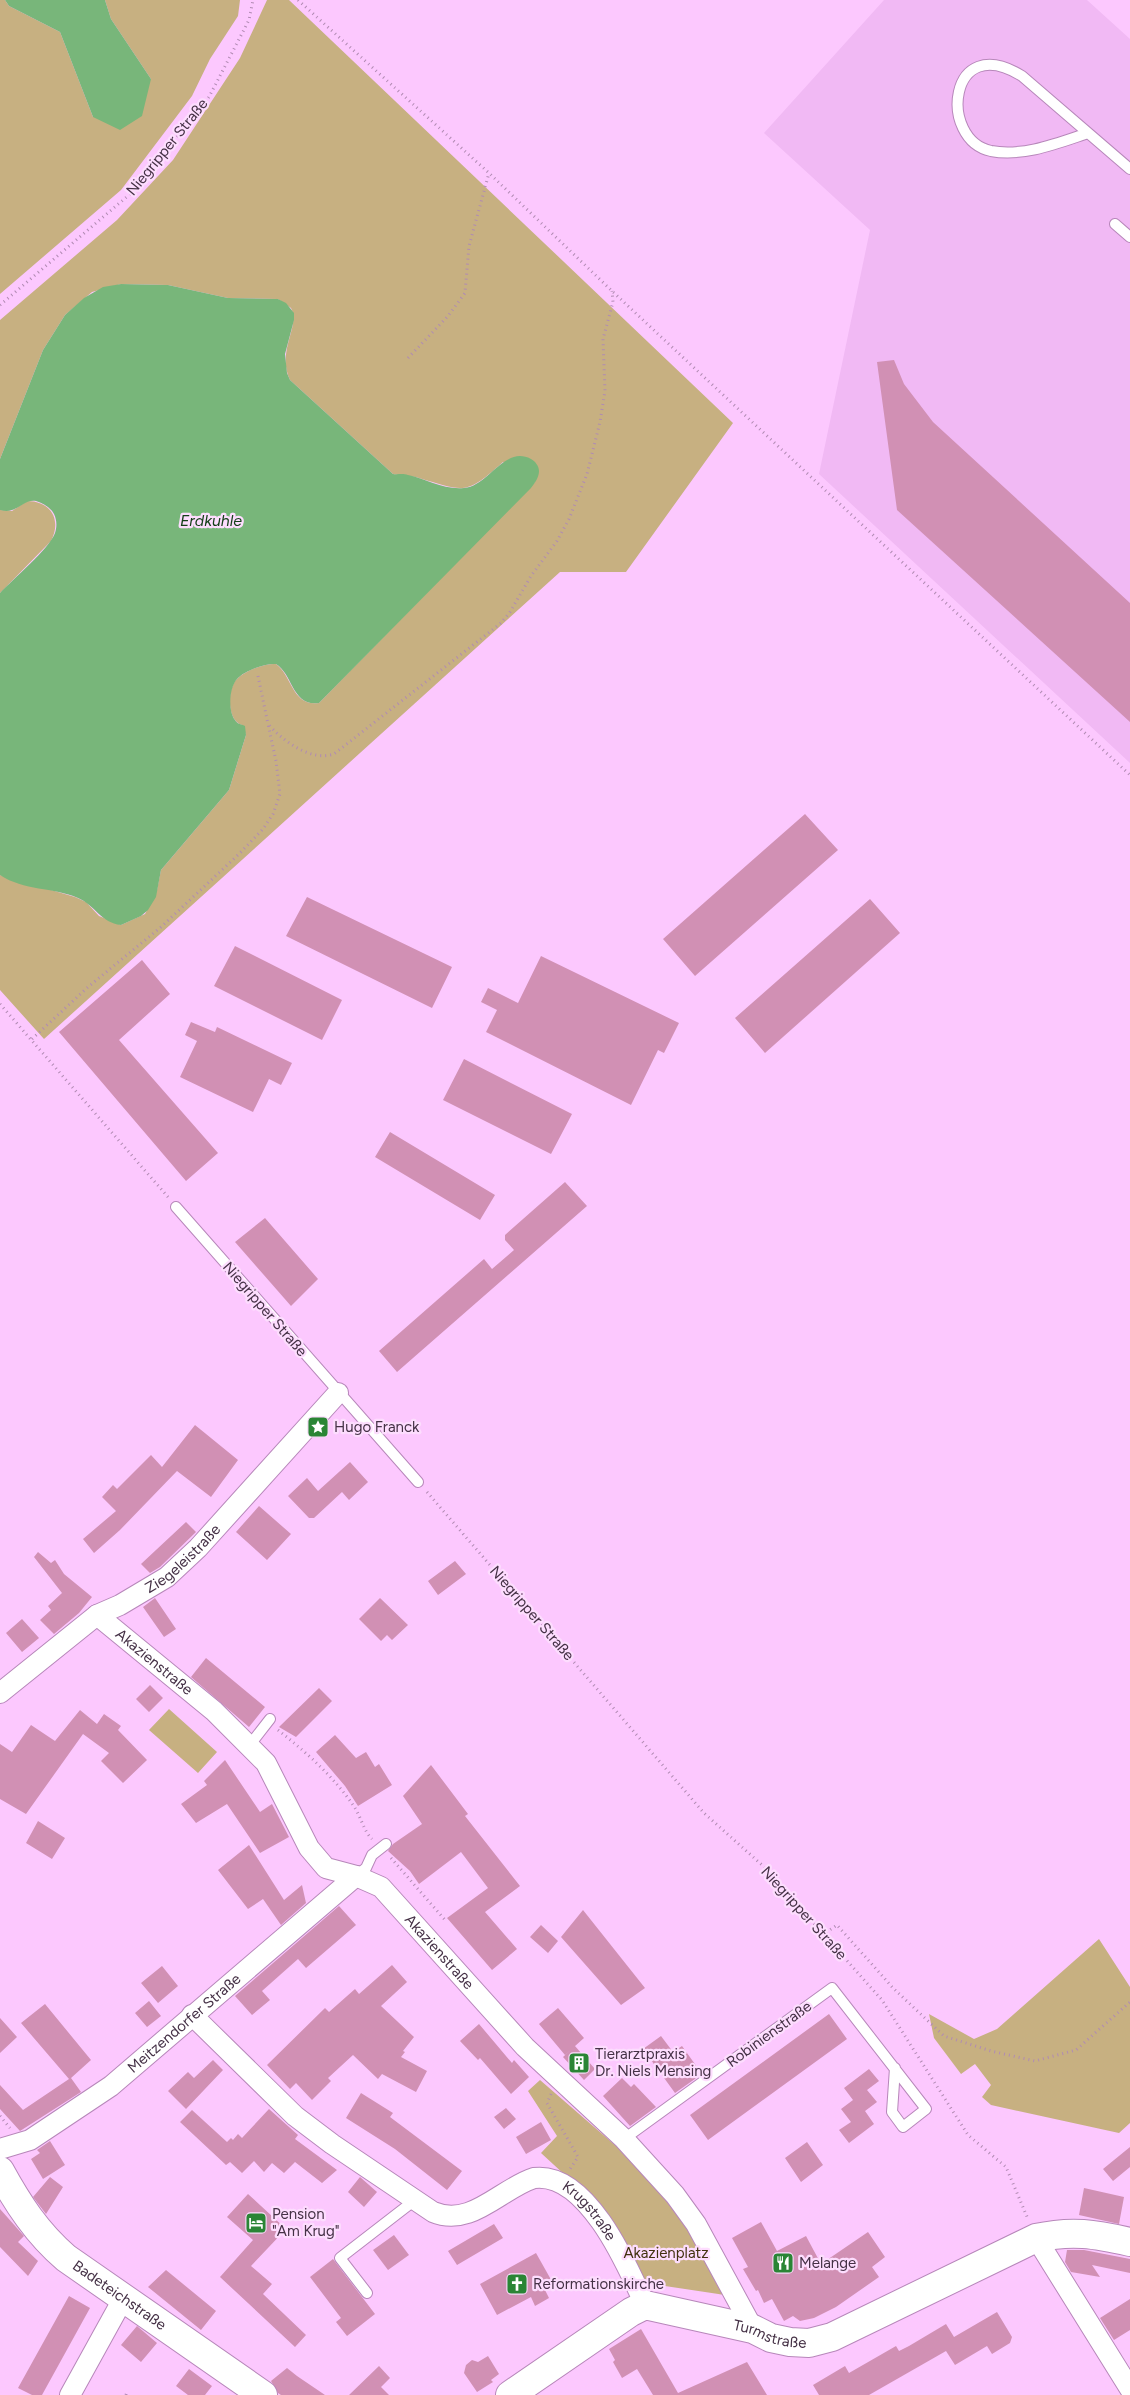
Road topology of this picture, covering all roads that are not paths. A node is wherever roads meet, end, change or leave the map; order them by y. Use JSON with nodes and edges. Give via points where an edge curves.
{"nodes":[{"id":1,"x":1088,"y":133,"type":"junction"},
{"id":2,"x":1130,"y":169,"type":"edge"},
{"id":3,"x":1115,"y":224,"type":"dead end"},
{"id":4,"x":1130,"y":238,"type":"edge"},
{"id":5,"x":176,"y":1207,"type":"road end"},
{"id":6,"x":338,"y":1393,"type":"junction"},
{"id":7,"x":418,"y":1482,"type":"road end"},
{"id":8,"x":97,"y":1615,"type":"junction"},
{"id":9,"x":0,"y":1693,"type":"edge"},
{"id":10,"x":268,"y":1721,"type":"road end"},
{"id":11,"x":249,"y":1746,"type":"junction"},
{"id":12,"x":384,"y":1846,"type":"road end"},
{"id":13,"x":356,"y":1876,"type":"junction"},
{"id":14,"x":192,"y":2015,"type":"junction"},
{"id":15,"x":895,"y":2068,"type":"junction"},
{"id":16,"x":624,"y":2139,"type":"junction"},
{"id":17,"x":0,"y":2150,"type":"edge"},
{"id":18,"x":0,"y":2171,"type":"edge"},
{"id":19,"x":415,"y":2200,"type":"junction"},
{"id":20,"x":1036,"y":2238,"type":"junction"},
{"id":21,"x":1130,"y":2242,"type":"edge"},
{"id":22,"x":367,"y":2292,"type":"dead end"},
{"id":23,"x":123,"y":2299,"type":"junction"},
{"id":24,"x":645,"y":2305,"type":"junction"},
{"id":25,"x":753,"y":2329,"type":"junction"},
{"id":26,"x":1130,"y":2389,"type":"edge"},
{"id":27,"x":70,"y":2395,"type":"edge"},
{"id":28,"x":263,"y":2395,"type":"edge"},
{"id":29,"x":510,"y":2395,"type":"edge"}],
"edges":[{"from":1,"to":1,"type":"lane","via":[[1022,76],[1003,65],[987,63],[976,67],[959,89],[958,106],[963,128],[971,140],[985,149],[1025,150]]},
{"from":1,"to":2,"type":"lane"},
{"from":3,"to":4,"type":"lane"},
{"from":5,"to":6,"type":"lane","name":"Niegripper Straße"},
{"from":6,"to":7,"type":"lane","name":"Niegripper Straße"},
{"from":6,"to":8,"type":"street","name":"Ziegeleistraße","via":[[198,1548],[166,1577]]},
{"from":8,"to":9,"type":"street","name":"Ziegeleistraße"},
{"from":8,"to":11,"type":"street","name":"Akazienstraße","via":[[214,1711]]},
{"from":10,"to":11,"type":"lane"},
{"from":11,"to":13,"type":"street","name":"Akazienstraße","via":[[266,1763],[309,1848],[326,1868]]},
{"from":12,"to":13,"type":"lane","via":[[372,1855],[366,1868]]},
{"from":13,"to":14,"type":"street","name":"Meitzendorfer Straße"},
{"from":13,"to":16,"type":"street","name":"Akazienstraße","via":[[381,1887],[525,2048]]},
{"from":14,"to":17,"type":"street","name":"Meitzendorfer Straße","via":[[111,2086],[30,2140]]},
{"from":14,"to":19,"type":"street","name":"Krugstraße","via":[[295,2116]]},
{"from":15,"to":15,"type":"lane","name":"Robinienstraße","via":[[926,2109],[903,2126],[892,2112]]},
{"from":15,"to":16,"type":"lane","name":"Robinienstraße","via":[[832,1988]]},
{"from":16,"to":25,"type":"street","name":"Akazienstraße","via":[[691,2216]]},
{"from":18,"to":23,"type":"street","name":"Badeteichstraße","via":[[22,2210],[46,2240],[86,2274]]},
{"from":19,"to":22,"type":"lane","via":[[340,2258]]},
{"from":19,"to":24,"type":"street","name":"Krugstraße","via":[[442,2215],[459,2216],[529,2180],[545,2178],[562,2184],[585,2203],[610,2233]]},
{"from":20,"to":21,"type":"street","name":"Turmstraße","via":[[1076,2232]]},
{"from":20,"to":25,"type":"street","name":"Turmstraße","via":[[825,2339],[809,2343],[790,2342],[771,2338]]},
{"from":20,"to":26,"type":"street"},
{"from":23,"to":27,"type":"street"},
{"from":23,"to":28,"type":"street","name":"Badeteichstraße"},
{"from":24,"to":25,"type":"street","name":"Turmstraße"},
{"from":24,"to":29,"type":"street"}]}
